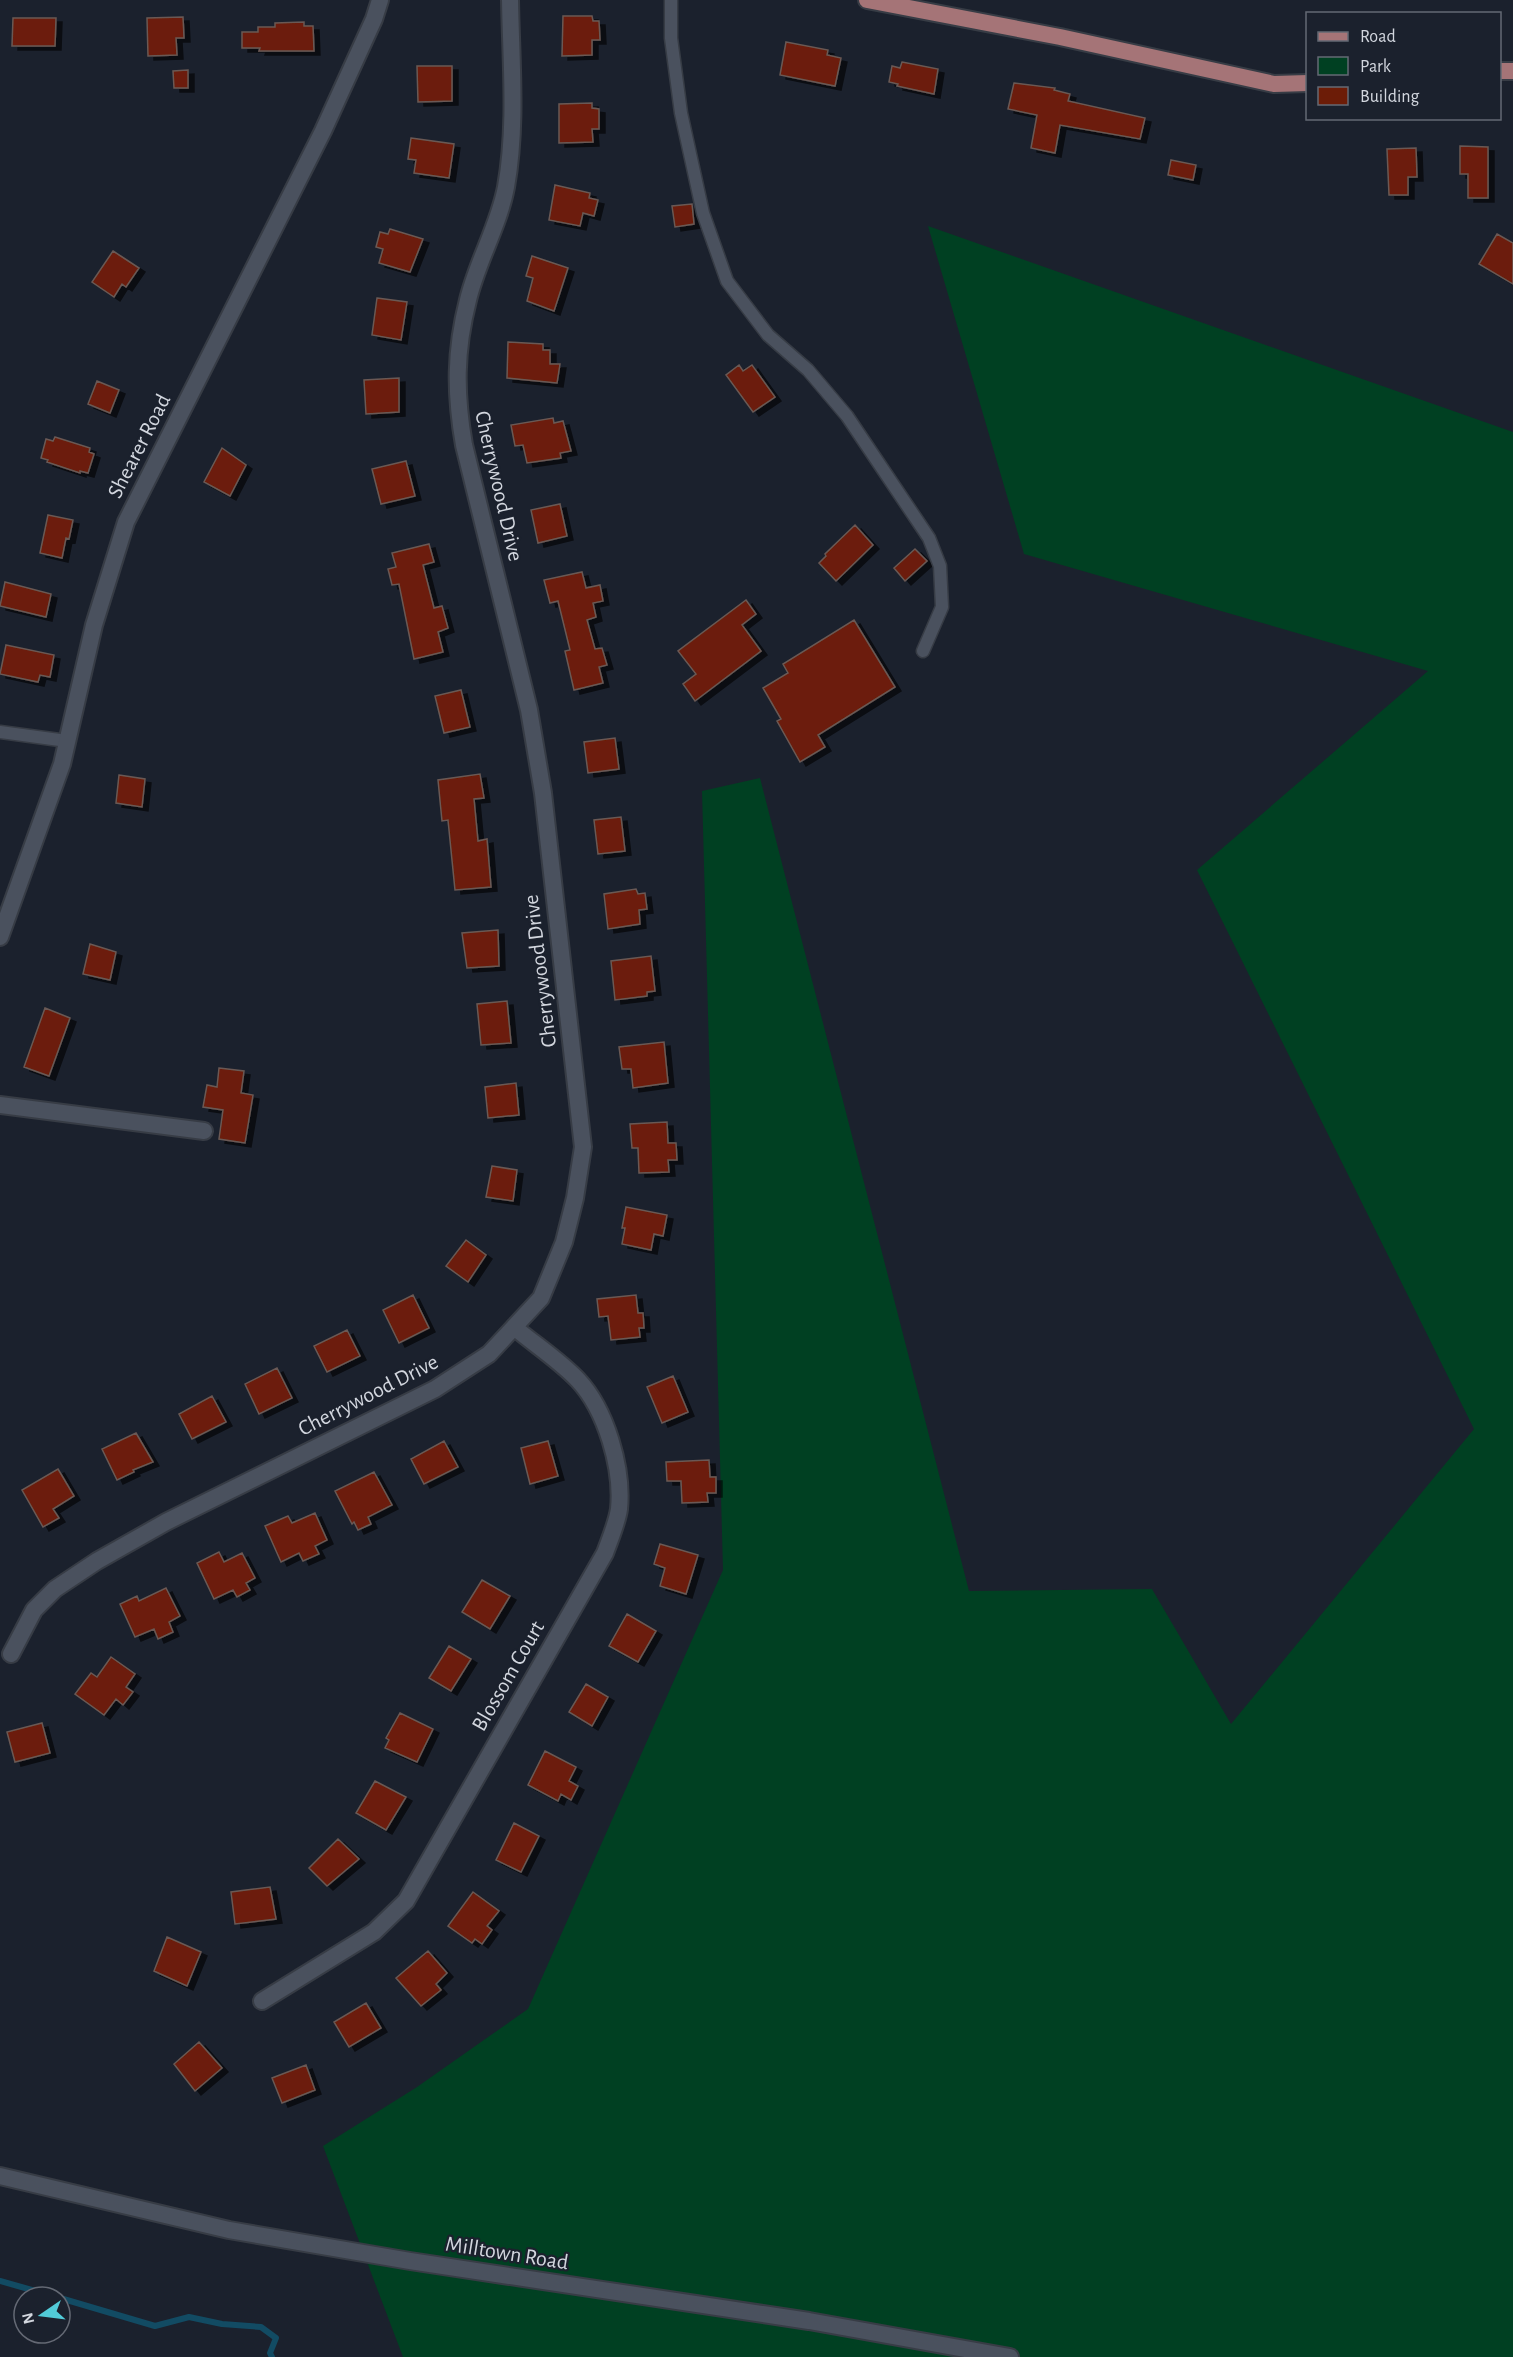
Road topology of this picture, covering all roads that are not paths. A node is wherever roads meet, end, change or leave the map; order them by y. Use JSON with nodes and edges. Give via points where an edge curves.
{"nodes":[{"id":1,"x":380,"y":0,"type":"edge"},
{"id":2,"x":510,"y":0,"type":"edge"},
{"id":3,"x":671,"y":0,"type":"edge"},
{"id":4,"x":867,"y":0,"type":"edge"},
{"id":5,"x":1306,"y":83,"type":"edge"},
{"id":6,"x":923,"y":651,"type":"dead end"},
{"id":7,"x":0,"y":732,"type":"edge"},
{"id":8,"x":67,"y":741,"type":"junction"},
{"id":9,"x":0,"y":937,"type":"edge"},
{"id":10,"x":0,"y":1105,"type":"edge"},
{"id":11,"x":204,"y":1131,"type":"dead end"},
{"id":12,"x":514,"y":1327,"type":"junction"},
{"id":13,"x":11,"y":1654,"type":"dead end"},
{"id":14,"x":262,"y":2001,"type":"dead end"},
{"id":15,"x":0,"y":2176,"type":"edge"},
{"id":16,"x":1010,"y":2357,"type":"edge"}],
"edges":[{"from":1,"to":8,"type":"street","name":"Shearer Road","via":[[323,131],[126,522],[94,625]]},
{"from":2,"to":12,"type":"street","name":"Cherrywood Drive","via":[[511,145],[506,189],[468,300],[458,358],[458,405],[464,445],[529,710],[543,793],[583,1147],[564,1242],[541,1298]]},
{"from":3,"to":6,"type":"lane","via":[[671,38],[681,113],[703,213],[727,281],[768,334],[808,370],[847,416],[929,538],[940,566],[942,608]]},
{"from":4,"to":5,"type":"main road","via":[[1274,84]]},
{"from":7,"to":8,"type":"lane"},
{"from":8,"to":9,"type":"street","name":"Shearer Road"},
{"from":10,"to":11,"type":"street"},
{"from":12,"to":13,"type":"street","name":"Cherrywood Drive","via":[[489,1353],[435,1389],[166,1522],[97,1561],[55,1589],[34,1610]]},
{"from":12,"to":14,"type":"street","name":"Blossom Court","via":[[578,1380],[613,1446],[619,1511],[605,1553],[406,1901],[374,1932]]},
{"from":15,"to":16,"type":"street","name":"Milltown Road","via":[[229,2230],[809,2321]]}]}
